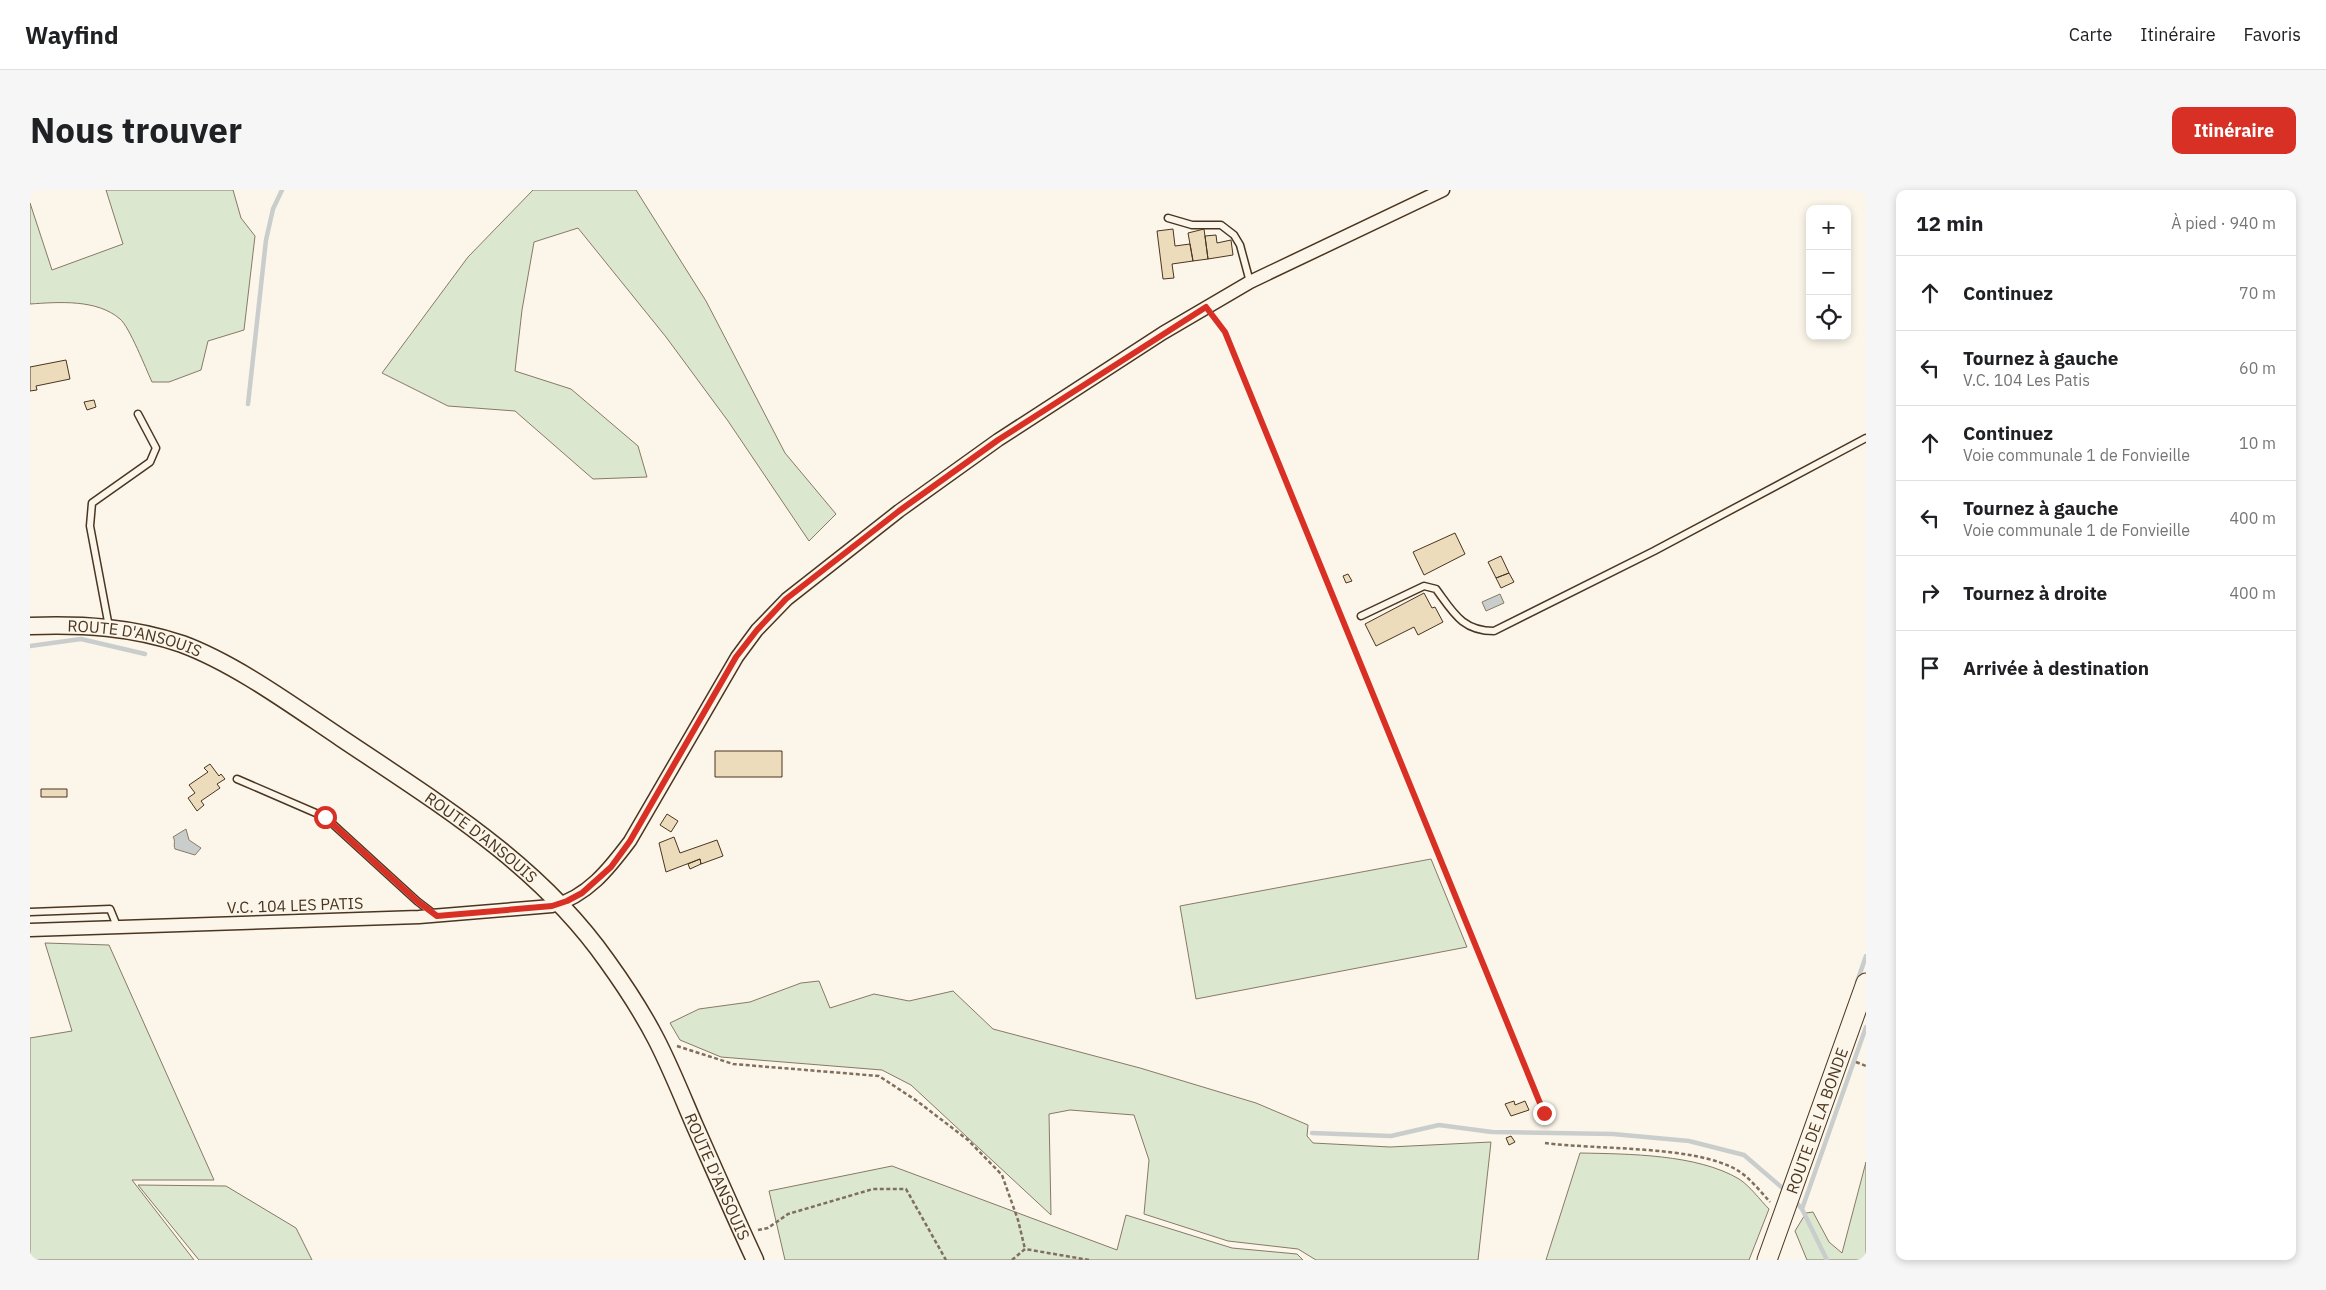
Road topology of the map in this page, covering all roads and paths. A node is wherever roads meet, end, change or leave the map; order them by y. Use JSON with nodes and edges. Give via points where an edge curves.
{"nodes":[{"id":1,"x":1443,"y":190,"type":"edge"},
{"id":2,"x":1168,"y":218,"type":"dead end"},
{"id":3,"x":1250,"y":282,"type":"junction"},
{"id":4,"x":1206,"y":307,"type":"junction"},
{"id":5,"x":138,"y":414,"type":"dead end"},
{"id":6,"x":1866,"y":438,"type":"edge"},
{"id":7,"x":1361,"y":616,"type":"dead end"},
{"id":8,"x":30,"y":626,"type":"edge"},
{"id":9,"x":109,"y":627,"type":"junction"},
{"id":10,"x":237,"y":779,"type":"dead end"},
{"id":11,"x":559,"y":904,"type":"junction"},
{"id":12,"x":30,"y":912,"type":"edge"},
{"id":13,"x":437,"y":916,"type":"junction"},
{"id":14,"x":117,"y":926,"type":"junction"},
{"id":15,"x":30,"y":930,"type":"edge"},
{"id":16,"x":1866,"y":983,"type":"edge"},
{"id":17,"x":657,"y":1040,"type":"junction"},
{"id":18,"x":1544,"y":1113,"type":"dead end"},
{"id":19,"x":1545,"y":1143,"type":"dead end"},
{"id":20,"x":1784,"y":1211,"type":"junction"},
{"id":21,"x":742,"y":1233,"type":"junction"},
{"id":22,"x":1026,"y":1249,"type":"junction"},
{"id":23,"x":754,"y":1260,"type":"edge"},
{"id":24,"x":946,"y":1260,"type":"edge"},
{"id":25,"x":1012,"y":1260,"type":"edge"},
{"id":26,"x":1089,"y":1260,"type":"edge"},
{"id":27,"x":1766,"y":1260,"type":"edge"}],
"edges":[{"from":1,"to":3,"type":"street","name":"V.C. 104 LES PATIS"},
{"from":2,"to":3,"type":"lane","via":[[1192,225],[1221,225],[1234,235]]},
{"from":3,"to":4,"type":"street","name":"V.C. 104 LES PATIS"},
{"from":4,"to":11,"type":"street","name":"V.C. 104 LES PATIS","via":[[998,440],[899,511],[786,599],[736,657],[630,841],[611,867],[582,893]]},
{"from":4,"to":18,"type":"path","via":[[1225,332]]},
{"from":5,"to":9,"type":"lane","via":[[156,448],[150,462],[92,503],[90,526]]},
{"from":6,"to":7,"type":"lane","via":[[1654,551],[1494,630],[1479,631],[1470,627],[1436,589],[1424,586]]},
{"from":8,"to":9,"type":"street","name":"ROUTE D'ANSOUIS","via":[[73,624]]},
{"from":9,"to":11,"type":"street","name":"ROUTE D'ANSOUIS","via":[[184,645],[283,700],[476,829],[530,873]]},
{"from":10,"to":13,"type":"lane","via":[[325,817]]},
{"from":11,"to":13,"type":"street","name":"V.C. 104 LES PATIS"},
{"from":11,"to":17,"type":"street","name":"ROUTE D'ANSOUIS","via":[[583,928],[607,960]]},
{"from":12,"to":14,"type":"lane","via":[[110,910]]},
{"from":13,"to":14,"type":"street","name":"V.C. 104 LES PATIS"},
{"from":14,"to":15,"type":"street","name":"V.C. 104 LES PATIS"},
{"from":16,"to":20,"type":"main road","name":"ROUTE DE LA BONDE"},
{"from":17,"to":21,"type":"street","name":"ROUTE D'ANSOUIS"},
{"from":17,"to":22,"type":"path","via":[[733,1064],[879,1076],[968,1140],[1002,1175]]},
{"from":19,"to":20,"type":"path","via":[[1666,1153],[1718,1161],[1738,1170]]},
{"from":20,"to":27,"type":"main road","name":"ROUTE DE LA BONDE"},
{"from":21,"to":23,"type":"street","name":"ROUTE D'ANSOUIS"},
{"from":21,"to":24,"type":"path","via":[[768,1228],[788,1214],[872,1188],[906,1188]]},
{"from":22,"to":25,"type":"path"},
{"from":22,"to":26,"type":"path"}]}
